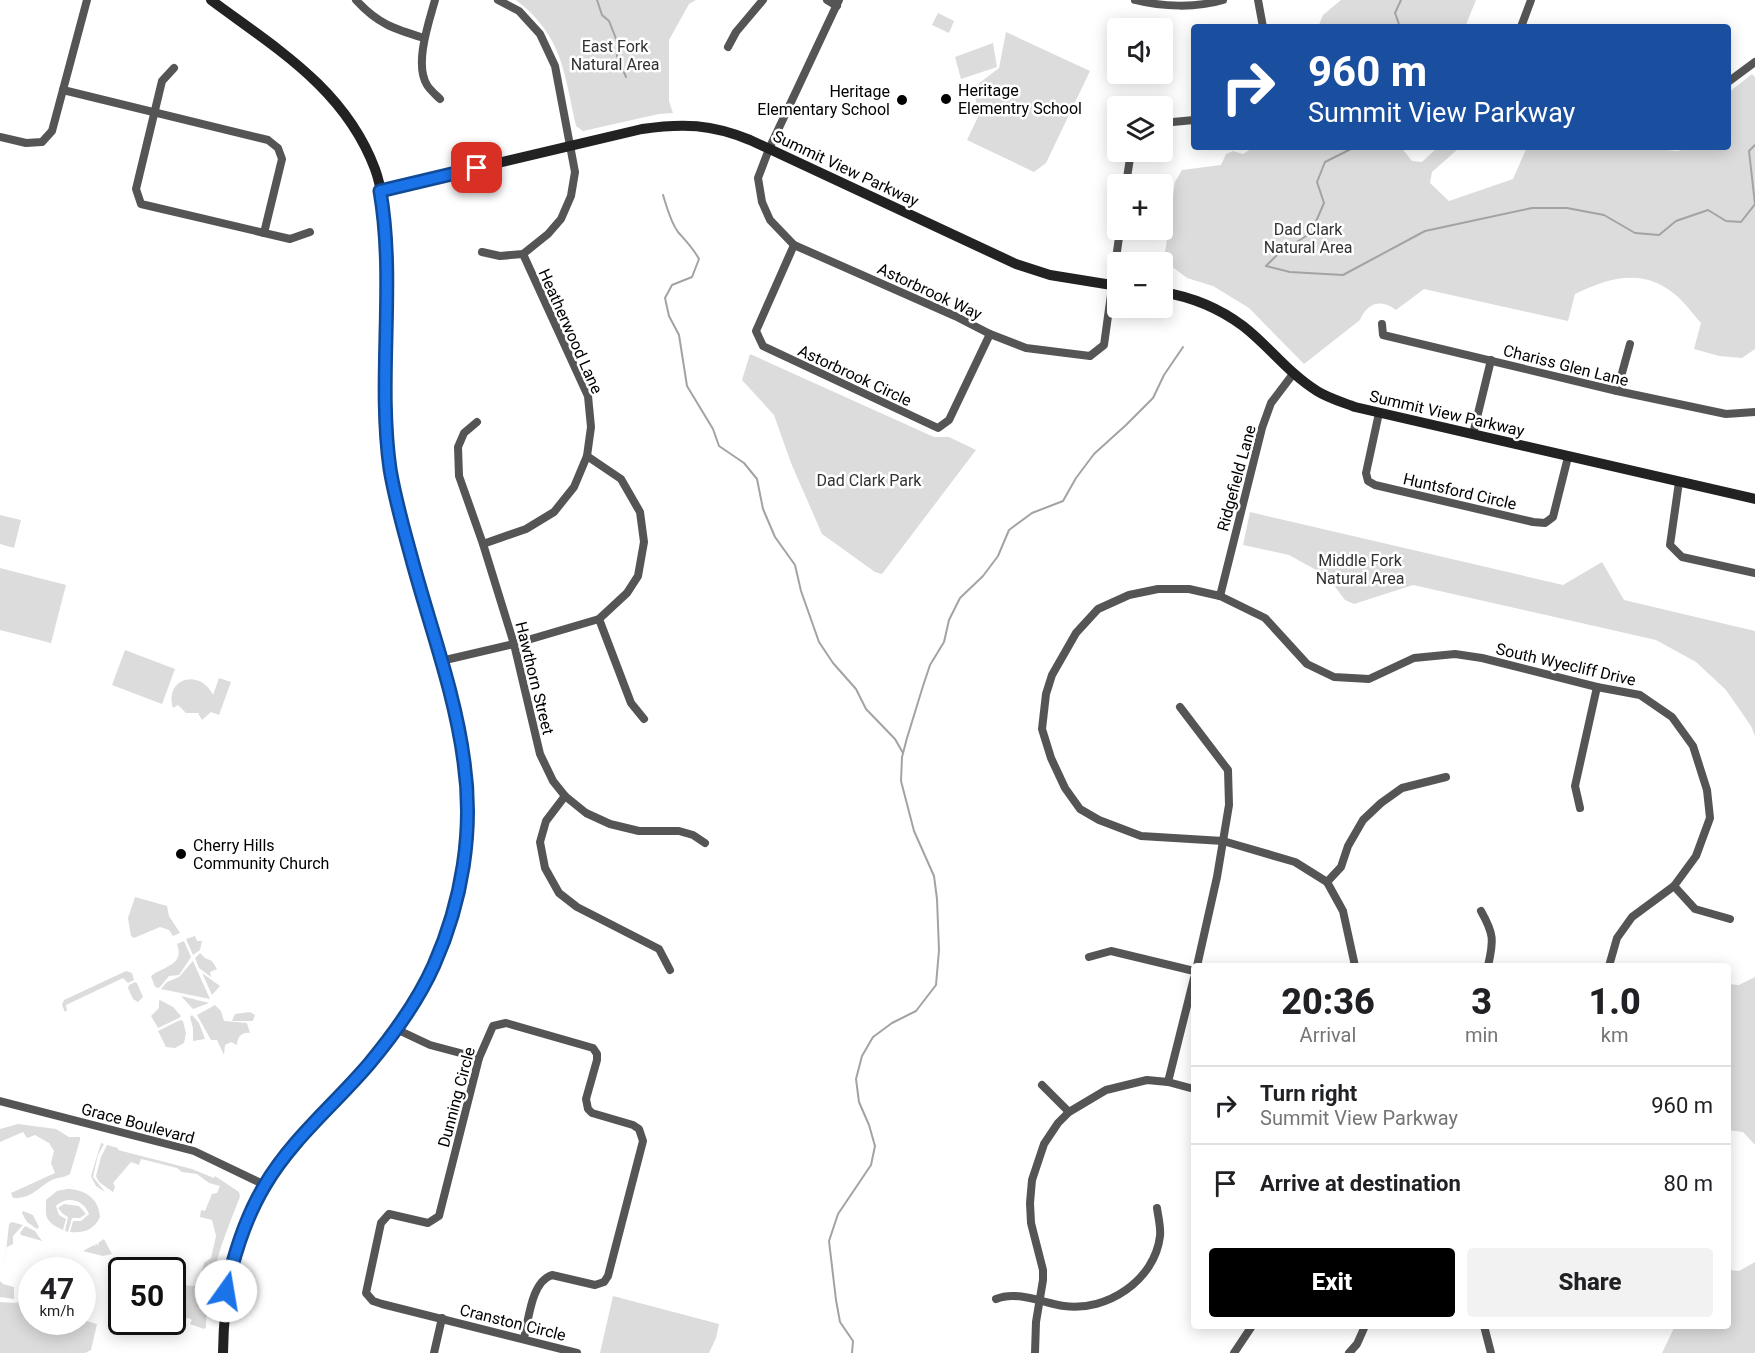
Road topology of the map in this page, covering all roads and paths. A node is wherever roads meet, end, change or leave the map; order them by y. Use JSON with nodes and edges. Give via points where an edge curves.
{"nodes":[{"id":1,"x":87,"y":0,"type":"edge"},
{"id":2,"x":212,"y":0,"type":"edge"},
{"id":3,"x":356,"y":0,"type":"edge"},
{"id":4,"x":435,"y":0,"type":"edge"},
{"id":5,"x":498,"y":0,"type":"edge"},
{"id":6,"x":763,"y":0,"type":"edge"},
{"id":7,"x":827,"y":0,"type":"edge"},
{"id":8,"x":1136,"y":0,"type":"edge"},
{"id":9,"x":1223,"y":0,"type":"edge"},
{"id":10,"x":1258,"y":0,"type":"edge"},
{"id":11,"x":1531,"y":0,"type":"edge"},
{"id":12,"x":838,"y":3,"type":"edge"},
{"id":13,"x":1262,"y":24,"type":"edge"},
{"id":14,"x":1522,"y":24,"type":"edge"},
{"id":15,"x":424,"y":38,"type":"junction"},
{"id":16,"x":728,"y":47,"type":"dead end"},
{"id":17,"x":1755,"y":62,"type":"edge"},
{"id":18,"x":174,"y":68,"type":"dead end"},
{"id":19,"x":1731,"y":80,"type":"edge"},
{"id":20,"x":63,"y":90,"type":"junction"},
{"id":21,"x":440,"y":99,"type":"dead end"},
{"id":22,"x":154,"y":113,"type":"junction"},
{"id":23,"x":1191,"y":120,"type":"edge"},
{"id":24,"x":1173,"y":122,"type":"edge"},
{"id":25,"x":0,"y":137,"type":"edge"},
{"id":26,"x":571,"y":146,"type":"junction"},
{"id":27,"x":769,"y":149,"type":"junction"},
{"id":28,"x":380,"y":191,"type":"junction"},
{"id":29,"x":310,"y":232,"type":"dead end"},
{"id":30,"x":264,"y":233,"type":"junction"},
{"id":31,"x":794,"y":244,"type":"junction"},
{"id":32,"x":483,"y":252,"type":"dead end"},
{"id":33,"x":523,"y":254,"type":"junction"},
{"id":34,"x":1107,"y":284,"type":"edge"},
{"id":35,"x":1173,"y":294,"type":"edge"},
{"id":36,"x":1109,"y":318,"type":"edge"},
{"id":37,"x":1382,"y":324,"type":"dead end"},
{"id":38,"x":990,"y":334,"type":"junction"},
{"id":39,"x":1630,"y":344,"type":"dead end"},
{"id":40,"x":1491,"y":360,"type":"junction"},
{"id":41,"x":1293,"y":374,"type":"junction"},
{"id":42,"x":1617,"y":391,"type":"junction"},
{"id":43,"x":1755,"y":412,"type":"edge"},
{"id":44,"x":1379,"y":413,"type":"junction"},
{"id":45,"x":477,"y":422,"type":"dead end"},
{"id":46,"x":1473,"y":435,"type":"junction"},
{"id":47,"x":587,"y":456,"type":"junction"},
{"id":48,"x":1568,"y":457,"type":"junction"},
{"id":49,"x":1679,"y":482,"type":"junction"},
{"id":50,"x":1755,"y":499,"type":"edge"},
{"id":51,"x":483,"y":544,"type":"junction"},
{"id":52,"x":1755,"y":573,"type":"edge"},
{"id":53,"x":1220,"y":596,"type":"junction"},
{"id":54,"x":599,"y":619,"type":"junction"},
{"id":55,"x":514,"y":644,"type":"junction"},
{"id":56,"x":441,"y":662,"type":"junction"},
{"id":57,"x":1598,"y":687,"type":"junction"},
{"id":58,"x":1180,"y":707,"type":"dead end"},
{"id":59,"x":644,"y":719,"type":"dead end"},
{"id":60,"x":1446,"y":777,"type":"dead end"},
{"id":61,"x":565,"y":796,"type":"junction"},
{"id":62,"x":1580,"y":808,"type":"dead end"},
{"id":63,"x":1223,"y":841,"type":"junction"},
{"id":64,"x":705,"y":843,"type":"dead end"},
{"id":65,"x":1327,"y":882,"type":"junction"},
{"id":66,"x":1674,"y":886,"type":"junction"},
{"id":67,"x":1481,"y":911,"type":"dead end"},
{"id":68,"x":1730,"y":919,"type":"dead end"},
{"id":69,"x":1089,"y":957,"type":"dead end"},
{"id":70,"x":1198,"y":963,"type":"edge"},
{"id":71,"x":1354,"y":963,"type":"edge"},
{"id":72,"x":1489,"y":963,"type":"edge"},
{"id":73,"x":1611,"y":963,"type":"edge"},
{"id":74,"x":670,"y":970,"type":"dead end"},
{"id":75,"x":1191,"y":970,"type":"edge"},
{"id":76,"x":1191,"y":990,"type":"edge"},
{"id":77,"x":396,"y":1029,"type":"junction"},
{"id":78,"x":479,"y":1058,"type":"junction"},
{"id":79,"x":1168,"y":1082,"type":"junction"},
{"id":80,"x":1042,"y":1085,"type":"dead end"},
{"id":81,"x":1191,"y":1088,"type":"edge"},
{"id":82,"x":0,"y":1101,"type":"edge"},
{"id":83,"x":1069,"y":1112,"type":"junction"},
{"id":84,"x":265,"y":1185,"type":"junction"},
{"id":85,"x":1157,"y":1208,"type":"dead end"},
{"id":86,"x":370,"y":1266,"type":"joint"},
{"id":87,"x":996,"y":1299,"type":"dead end"},
{"id":88,"x":1039,"y":1301,"type":"junction"},
{"id":89,"x":442,"y":1318,"type":"junction"},
{"id":90,"x":1250,"y":1329,"type":"edge"},
{"id":91,"x":1364,"y":1329,"type":"edge"},
{"id":92,"x":1485,"y":1329,"type":"edge"},
{"id":93,"x":524,"y":1338,"type":"junction"},
{"id":94,"x":223,"y":1353,"type":"edge"},
{"id":95,"x":434,"y":1353,"type":"edge"},
{"id":96,"x":577,"y":1353,"type":"edge"},
{"id":97,"x":1035,"y":1353,"type":"edge"},
{"id":98,"x":1234,"y":1353,"type":"edge"},
{"id":99,"x":1349,"y":1353,"type":"edge"},
{"id":100,"x":1491,"y":1353,"type":"edge"}],
"edges":[{"from":1,"to":20,"type":"street"},
{"from":2,"to":28,"type":"main road","via":[[297,64],[337,102],[365,147]]},
{"from":3,"to":15,"type":"street","via":[[370,15],[396,30]]},
{"from":4,"to":15,"type":"street"},
{"from":5,"to":26,"type":"street","via":[[519,11],[540,34],[555,66]]},
{"from":6,"to":16,"type":"street"},
{"from":7,"to":12,"type":"street"},
{"from":8,"to":9,"type":"street","via":[[1149,4],[1208,4]]},
{"from":10,"to":13,"type":"street"},
{"from":11,"to":14,"type":"street"},
{"from":12,"to":27,"type":"street","name":"Astorbrook Way"},
{"from":15,"to":21,"type":"street","via":[[426,84]]},
{"from":17,"to":19,"type":"street"},
{"from":18,"to":22,"type":"street","via":[[162,81]]},
{"from":20,"to":22,"type":"street"},
{"from":20,"to":25,"type":"street","via":[[52,131],[42,142]]},
{"from":22,"to":30,"type":"street","via":[[268,140],[278,148],[282,159]]},
{"from":22,"to":30,"type":"street","via":[[136,189],[141,204]]},
{"from":23,"to":24,"type":"street"},
{"from":26,"to":27,"type":"main road","name":"Summit View Parkway","via":[[681,124],[724,130]]},
{"from":26,"to":28,"type":"main road","name":"Summit View Parkway"},
{"from":26,"to":33,"type":"street","via":[[575,172],[565,211],[548,234]]},
{"from":27,"to":31,"type":"street","name":"Astorbrook Way","via":[[758,178],[762,202],[770,220]]},
{"from":27,"to":34,"type":"main road","name":"Summit View Parkway","via":[[1016,264],[1050,275]]},
{"from":28,"to":56,"type":"main road","via":[[386,237],[386,415],[391,471]]},
{"from":29,"to":30,"type":"street","via":[[290,239]]},
{"from":31,"to":38,"type":"street","name":"Astorbrook Way"},
{"from":31,"to":38,"type":"street","name":"Astorbrook Circle","via":[[756,332],[763,346],[866,396],[938,428],[949,420]]},
{"from":32,"to":33,"type":"street","via":[[500,256]]},
{"from":33,"to":47,"type":"street","name":"Heatherwood Lane","via":[[588,396],[591,427]]},
{"from":35,"to":41,"type":"main road","name":"Summit View Parkway","via":[[1219,310],[1244,327]]},
{"from":36,"to":38,"type":"street","name":"Astorbrook Way","via":[[1104,345],[1090,356],[1026,348]]},
{"from":37,"to":40,"type":"street","name":"Chariss Glen Lane","via":[[1383,335]]},
{"from":39,"to":42,"type":"street"},
{"from":40,"to":42,"type":"street","name":"Chariss Glen Lane"},
{"from":40,"to":46,"type":"street"},
{"from":41,"to":44,"type":"main road","name":"Summit View Parkway","via":[[1328,397]]},
{"from":41,"to":53,"type":"street","name":"Ridgefield Lane","via":[[1271,403],[1262,428]]},
{"from":42,"to":43,"type":"street","name":"Chariss Glen Lane","via":[[1726,414]]},
{"from":44,"to":46,"type":"main road","name":"Summit View Parkway"},
{"from":44,"to":48,"type":"street","name":"Huntsford Circle","via":[[1366,473],[1368,481],[1533,522],[1545,523],[1553,517]]},
{"from":45,"to":51,"type":"street","name":"Hawthorn Street","via":[[464,433],[458,447],[459,476]]},
{"from":46,"to":48,"type":"main road","name":"Summit View Parkway"},
{"from":47,"to":51,"type":"street","name":"Heatherwood Lane","via":[[574,487],[554,512],[526,529]]},
{"from":47,"to":54,"type":"street","via":[[621,480],[640,512],[644,542],[638,576],[627,593]]},
{"from":48,"to":49,"type":"main road","name":"Summit View Parkway"},
{"from":49,"to":50,"type":"main road","name":"Summit View Parkway"},
{"from":49,"to":52,"type":"street","via":[[1670,546],[1682,557]]},
{"from":51,"to":55,"type":"street","name":"Hawthorn Street"},
{"from":53,"to":57,"type":"street","name":"South Wyecliff Drive","via":[[1265,618],[1307,664],[1334,677],[1369,679],[1414,658],[1455,654]]},
{"from":53,"to":63,"type":"street","name":"South Wyecliff Drive","via":[[1158,588],[1098,609],[1076,633],[1052,675],[1042,729],[1065,788],[1080,809],[1141,836]]},
{"from":54,"to":55,"type":"street"},
{"from":54,"to":59,"type":"street","via":[[631,703]]},
{"from":55,"to":56,"type":"street"},
{"from":55,"to":61,"type":"street","name":"Hawthorn Street","via":[[540,754]]},
{"from":56,"to":77,"type":"main road","via":[[464,763],[468,802],[464,857],[444,940],[422,990]]},
{"from":57,"to":62,"type":"street","via":[[1575,786]]},
{"from":57,"to":66,"type":"street","name":"South Wyecliff Drive","via":[[1640,695],[1672,717],[1693,746],[1707,790],[1710,818],[1696,856]]},
{"from":58,"to":63,"type":"street","via":[[1228,770],[1230,805]]},
{"from":60,"to":65,"type":"street","via":[[1402,788],[1380,803],[1363,820],[1341,867]]},
{"from":61,"to":64,"type":"street","name":"Hawthorn Street","via":[[586,813],[610,824],[639,831],[679,831]]},
{"from":61,"to":74,"type":"street","via":[[546,821],[540,842],[545,867],[559,893],[577,907],[659,949]]},
{"from":63,"to":65,"type":"street","name":"South Wyecliff Drive","via":[[1295,862]]},
{"from":63,"to":70,"type":"street"},
{"from":65,"to":71,"type":"street","via":[[1343,911]]},
{"from":66,"to":68,"type":"street","via":[[1695,909]]},
{"from":66,"to":73,"type":"street","name":"South Wyecliff Drive","via":[[1632,917],[1617,938]]},
{"from":67,"to":72,"type":"street","via":[[1491,930],[1493,947]]},
{"from":69,"to":75,"type":"street","via":[[1111,951]]},
{"from":76,"to":79,"type":"street"},
{"from":77,"to":78,"type":"street"},
{"from":77,"to":84,"type":"main road"},
{"from":78,"to":86,"type":"street","name":"Dunning Circle","via":[[439,1216],[428,1223],[389,1214],[381,1223]]},
{"from":78,"to":93,"type":"street","name":"Dunning Circle","via":[[489,1031],[498,1023],[593,1048],[597,1060],[586,1099],[588,1109],[633,1125],[639,1129],[643,1142],[608,1276],[595,1285],[546,1277],[537,1289]]},
{"from":79,"to":81,"type":"street"},
{"from":79,"to":83,"type":"street","via":[[1126,1084]]},
{"from":80,"to":83,"type":"street"},
{"from":82,"to":84,"type":"street","name":"Grace Boulevard","via":[[194,1151]]},
{"from":83,"to":88,"type":"street","via":[[1044,1144],[1032,1180],[1030,1214],[1043,1270]]},
{"from":84,"to":94,"type":"main road","via":[[250,1212],[231,1266]]},
{"from":85,"to":88,"type":"street","via":[[1160,1235],[1154,1257],[1125,1291],[1106,1302],[1088,1306]]},
{"from":86,"to":89,"type":"street","name":"Cranston Circle","via":[[368,1297]]},
{"from":87,"to":88,"type":"street","via":[[1014,1296]]},
{"from":88,"to":97,"type":"street"},
{"from":89,"to":93,"type":"street","name":"Cranston Circle"},
{"from":89,"to":95,"type":"street","name":"Cranston Circle"},
{"from":90,"to":98,"type":"street"},
{"from":91,"to":99,"type":"street"},
{"from":92,"to":100,"type":"street"},
{"from":93,"to":96,"type":"street","name":"Cranston Circle"}]}
